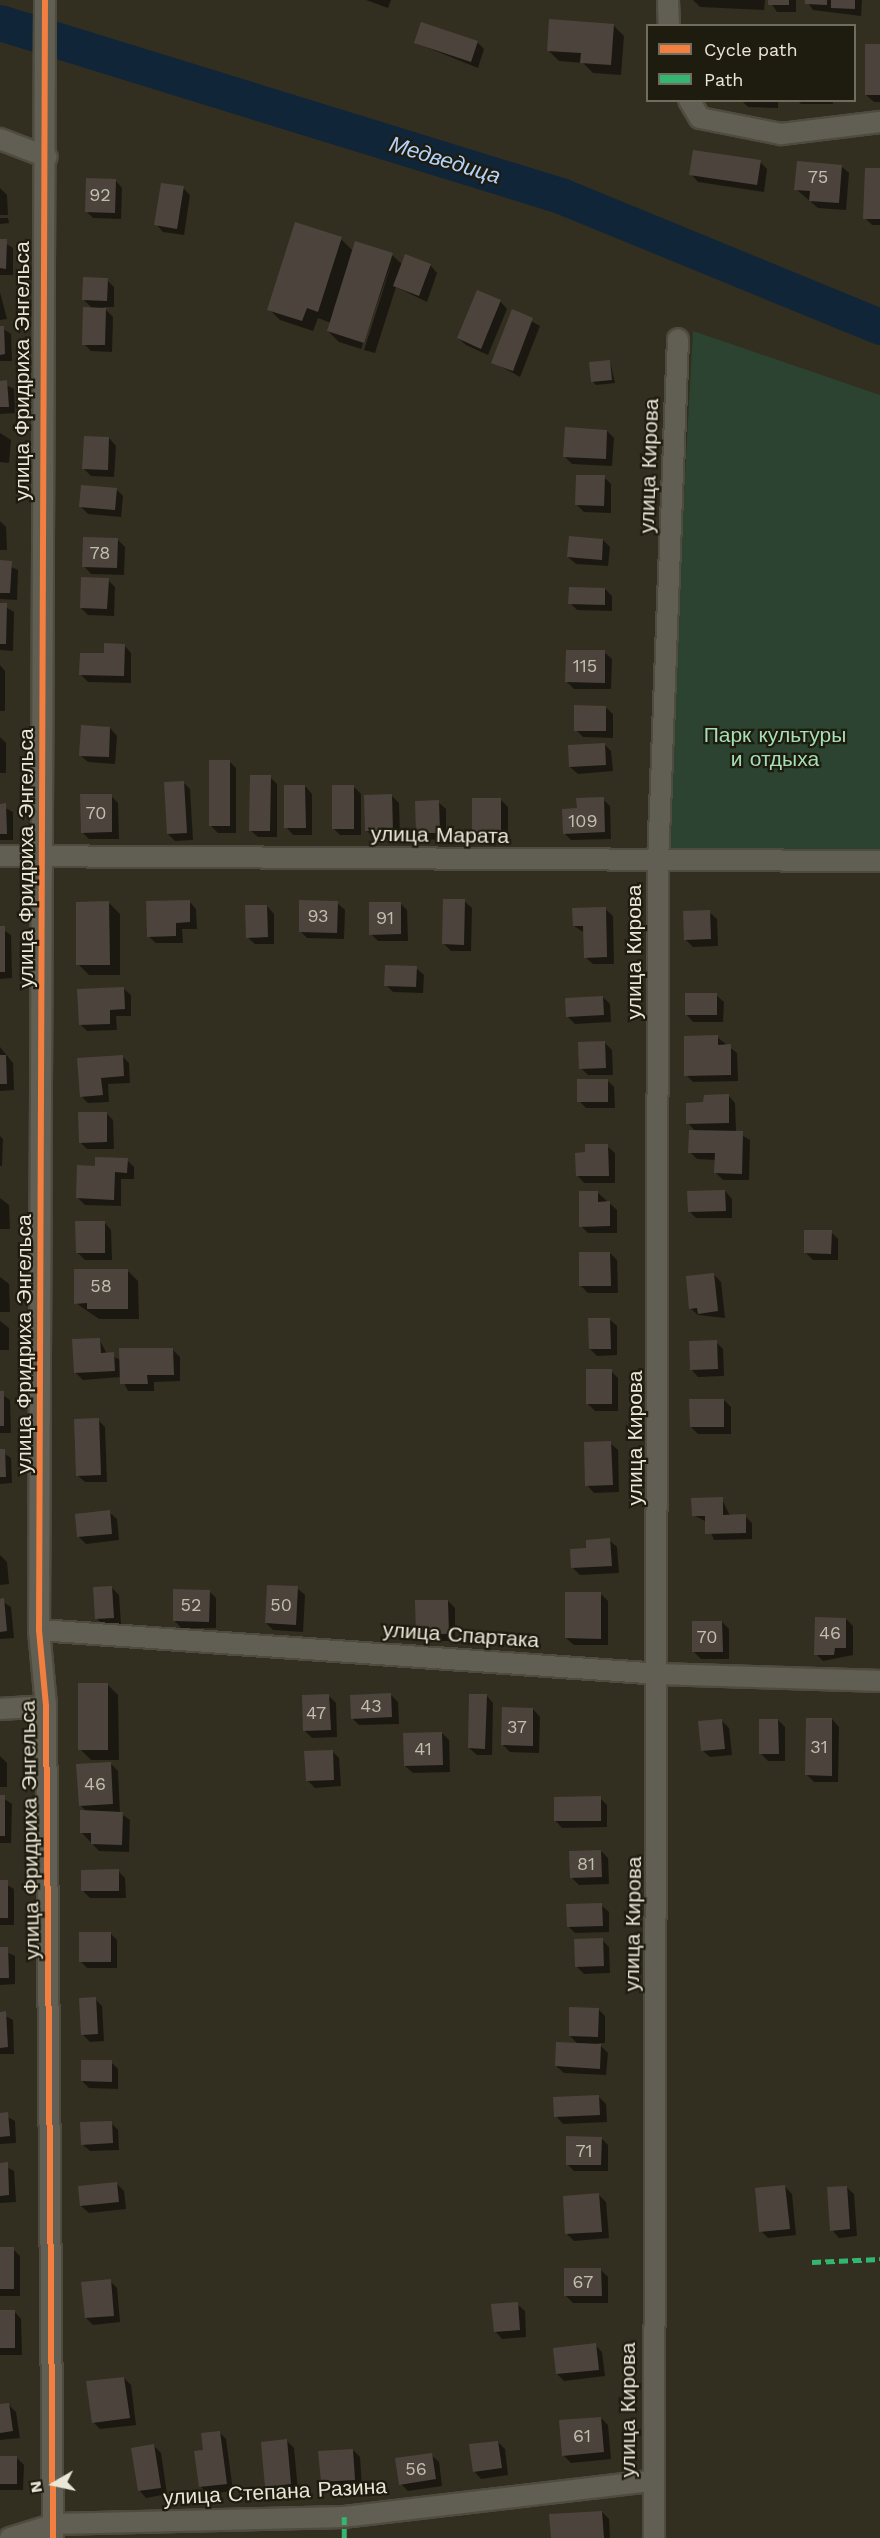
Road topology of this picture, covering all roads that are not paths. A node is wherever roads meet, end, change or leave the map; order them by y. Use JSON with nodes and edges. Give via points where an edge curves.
{"nodes":[{"id":1,"x":45,"y":0,"type":"edge"},
{"id":2,"x":668,"y":0,"type":"edge"},
{"id":3,"x":669,"y":24,"type":"edge"},
{"id":4,"x":690,"y":102,"type":"edge"},
{"id":5,"x":880,"y":122,"type":"edge"},
{"id":6,"x":0,"y":139,"type":"edge"},
{"id":7,"x":46,"y":153,"type":"junction"},
{"id":8,"x":678,"y":339,"type":"dead end"},
{"id":9,"x":42,"y":854,"type":"junction"},
{"id":10,"x":0,"y":856,"type":"edge"},
{"id":11,"x":880,"y":861,"type":"edge"},
{"id":12,"x":658,"y":862,"type":"junction"},
{"id":13,"x":39,"y":1630,"type":"junction"},
{"id":14,"x":660,"y":1674,"type":"junction"},
{"id":15,"x":880,"y":1681,"type":"edge"},
{"id":16,"x":46,"y":1706,"type":"junction"},
{"id":17,"x":0,"y":1709,"type":"edge"},
{"id":18,"x":651,"y":2481,"type":"junction"},
{"id":19,"x":54,"y":2531,"type":"edge"},
{"id":20,"x":10,"y":2538,"type":"edge"},
{"id":21,"x":654,"y":2538,"type":"edge"}],
"edges":[{"from":1,"to":7,"type":"street","name":"улица Фридриха Энгельса"},
{"from":2,"to":3,"type":"street"},
{"from":4,"to":5,"type":"street","via":[[700,118],[782,134]]},
{"from":6,"to":7,"type":"street"},
{"from":7,"to":9,"type":"street","name":"улица Фридриха Энгельса"},
{"from":8,"to":12,"type":"street","name":"улица Кирова"},
{"from":9,"to":10,"type":"street","name":"улица Марата"},
{"from":9,"to":12,"type":"street","name":"улица Марата"},
{"from":9,"to":13,"type":"street","name":"улица Фридриха Энгельса"},
{"from":11,"to":12,"type":"street","name":"улица Марата"},
{"from":12,"to":14,"type":"street","name":"улица Кирова"},
{"from":13,"to":14,"type":"street","name":"улица Спартака"},
{"from":13,"to":16,"type":"street","name":"улица Фридриха Энгельса"},
{"from":14,"to":15,"type":"street","name":"улица Спартака"},
{"from":14,"to":18,"type":"street","name":"улица Кирова"},
{"from":16,"to":17,"type":"street"},
{"from":16,"to":19,"type":"street","name":"улица Фридриха Энгельса"},
{"from":18,"to":19,"type":"street","name":"улица Степана Разина","via":[[344,2517]]},
{"from":18,"to":21,"type":"street","name":"улица Кирова"},
{"from":19,"to":20,"type":"street","name":"улица Степана Разина"}]}
